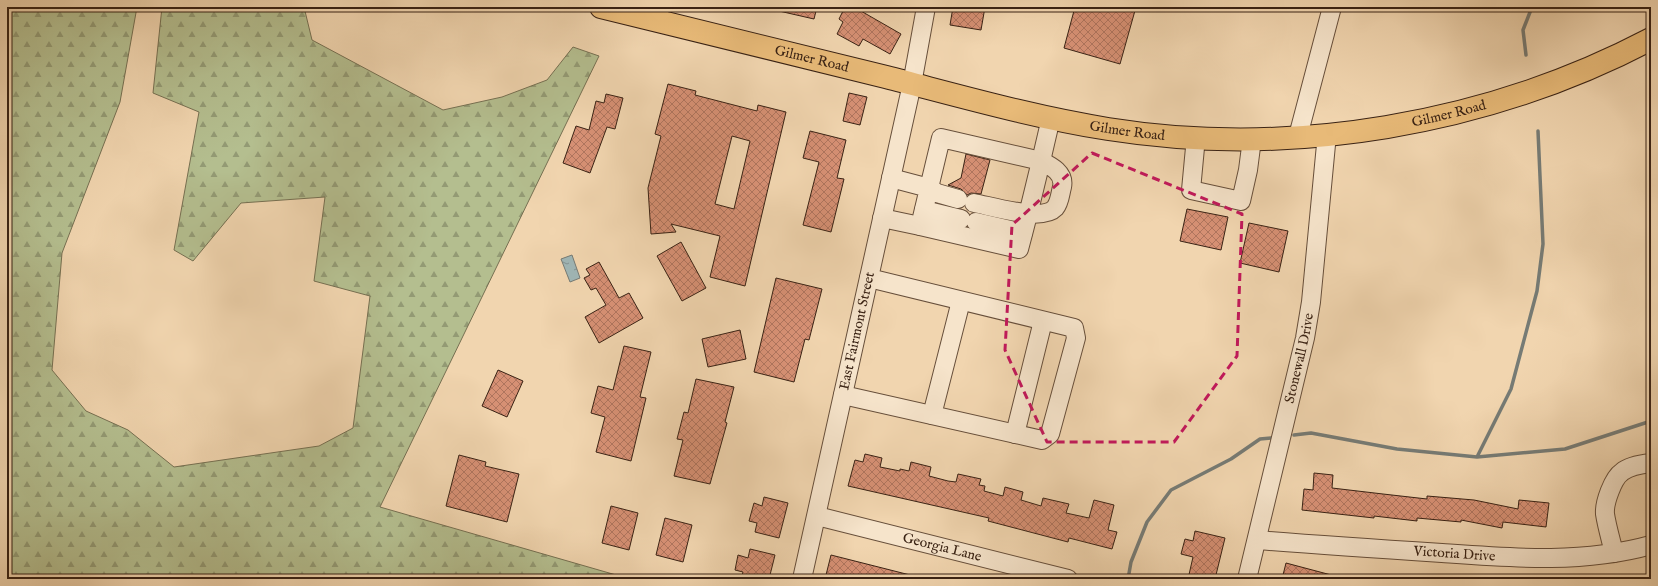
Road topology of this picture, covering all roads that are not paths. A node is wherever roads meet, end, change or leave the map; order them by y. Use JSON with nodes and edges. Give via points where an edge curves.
{"nodes":[{"id":1,"x":601,"y":7,"type":"edge"},
{"id":2,"x":926,"y":7,"type":"edge"},
{"id":3,"x":1332,"y":7,"type":"edge"},
{"id":4,"x":1651,"y":39,"type":"edge"},
{"id":5,"x":912,"y":84,"type":"junction"},
{"id":6,"x":1051,"y":118,"type":"junction"},
{"id":7,"x":1327,"y":134,"type":"junction"},
{"id":8,"x":1298,"y":136,"type":"junction"},
{"id":9,"x":1196,"y":137,"type":"junction"},
{"id":10,"x":1252,"y":139,"type":"junction"},
{"id":11,"x":1041,"y":161,"type":"junction"},
{"id":12,"x":891,"y":178,"type":"junction"},
{"id":13,"x":929,"y":188,"type":"junction"},
{"id":14,"x":1028,"y":214,"type":"junction"},
{"id":15,"x":882,"y":218,"type":"junction"},
{"id":16,"x":922,"y":218,"type":"junction"},
{"id":17,"x":1023,"y":233,"type":"junction"},
{"id":18,"x":869,"y":278,"type":"junction"},
{"id":19,"x":961,"y":301,"type":"junction"},
{"id":20,"x":1043,"y":321,"type":"junction"},
{"id":21,"x":843,"y":395,"type":"junction"},
{"id":22,"x":932,"y":415,"type":"junction"},
{"id":23,"x":1015,"y":434,"type":"junction"},
{"id":24,"x":1651,"y":463,"type":"edge"},
{"id":25,"x":817,"y":516,"type":"junction"},
{"id":26,"x":1257,"y":540,"type":"junction"},
{"id":27,"x":1651,"y":545,"type":"edge"},
{"id":28,"x":1614,"y":553,"type":"junction"},
{"id":29,"x":802,"y":579,"type":"edge"},
{"id":30,"x":1068,"y":579,"type":"edge"},
{"id":31,"x":1247,"y":579,"type":"edge"}],
"edges":[{"from":1,"to":5,"type":"main road","name":"Gilmer Road"},
{"from":2,"to":5,"type":"street","name":"East Fairmont Street"},
{"from":3,"to":8,"type":"street"},
{"from":4,"to":7,"type":"main road","name":"Gilmer Road","via":[[1584,70],[1505,99],[1405,123]]},
{"from":5,"to":6,"type":"main road","name":"Gilmer Road"},
{"from":5,"to":12,"type":"street","name":"East Fairmont Street"},
{"from":6,"to":9,"type":"main road","name":"Gilmer Road","via":[[1111,130]]},
{"from":6,"to":11,"type":"street"},
{"from":7,"to":8,"type":"main road","name":"Gilmer Road"},
{"from":7,"to":26,"type":"street","name":"Stonewall Drive","via":[[1311,302],[1305,338]]},
{"from":8,"to":10,"type":"main road","name":"Gilmer Road"},
{"from":9,"to":10,"type":"main road","name":"Gilmer Road"},
{"from":9,"to":10,"type":"street","via":[[1191,190],[1241,201]]},
{"from":11,"to":13,"type":"street","via":[[941,138]]},
{"from":11,"to":14,"type":"street"},
{"from":11,"to":14,"type":"street","via":[[1053,167],[1058,173],[1062,184],[1058,203],[1048,212]]},
{"from":12,"to":13,"type":"street"},
{"from":12,"to":15,"type":"street","name":"East Fairmont Street"},
{"from":13,"to":14,"type":"street","via":[[937,193],[966,201]]},
{"from":13,"to":16,"type":"street"},
{"from":14,"to":17,"type":"street"},
{"from":15,"to":16,"type":"street"},
{"from":15,"to":18,"type":"street","name":"East Fairmont Street"},
{"from":16,"to":17,"type":"street","via":[[969,221]]},
{"from":16,"to":17,"type":"street","via":[[1019,249]]},
{"from":18,"to":19,"type":"street"},
{"from":18,"to":21,"type":"street","name":"East Fairmont Street"},
{"from":19,"to":20,"type":"street"},
{"from":19,"to":22,"type":"street"},
{"from":20,"to":23,"type":"street"},
{"from":20,"to":23,"type":"street","via":[[1074,328],[1076,338],[1050,434],[1042,440]]},
{"from":21,"to":22,"type":"street"},
{"from":21,"to":25,"type":"street","name":"East Fairmont Street"},
{"from":22,"to":23,"type":"street"},
{"from":24,"to":28,"type":"street","via":[[1631,467],[1615,479],[1606,502],[1605,513]]},
{"from":25,"to":29,"type":"street","name":"East Fairmont Street"},
{"from":25,"to":30,"type":"street","name":"Georgia Lane"},
{"from":26,"to":28,"type":"street","name":"Victoria Drive","via":[[1507,557],[1576,557]]},
{"from":26,"to":31,"type":"street","name":"Stonewall Drive"},
{"from":27,"to":28,"type":"street","name":"Victoria Drive"}]}
